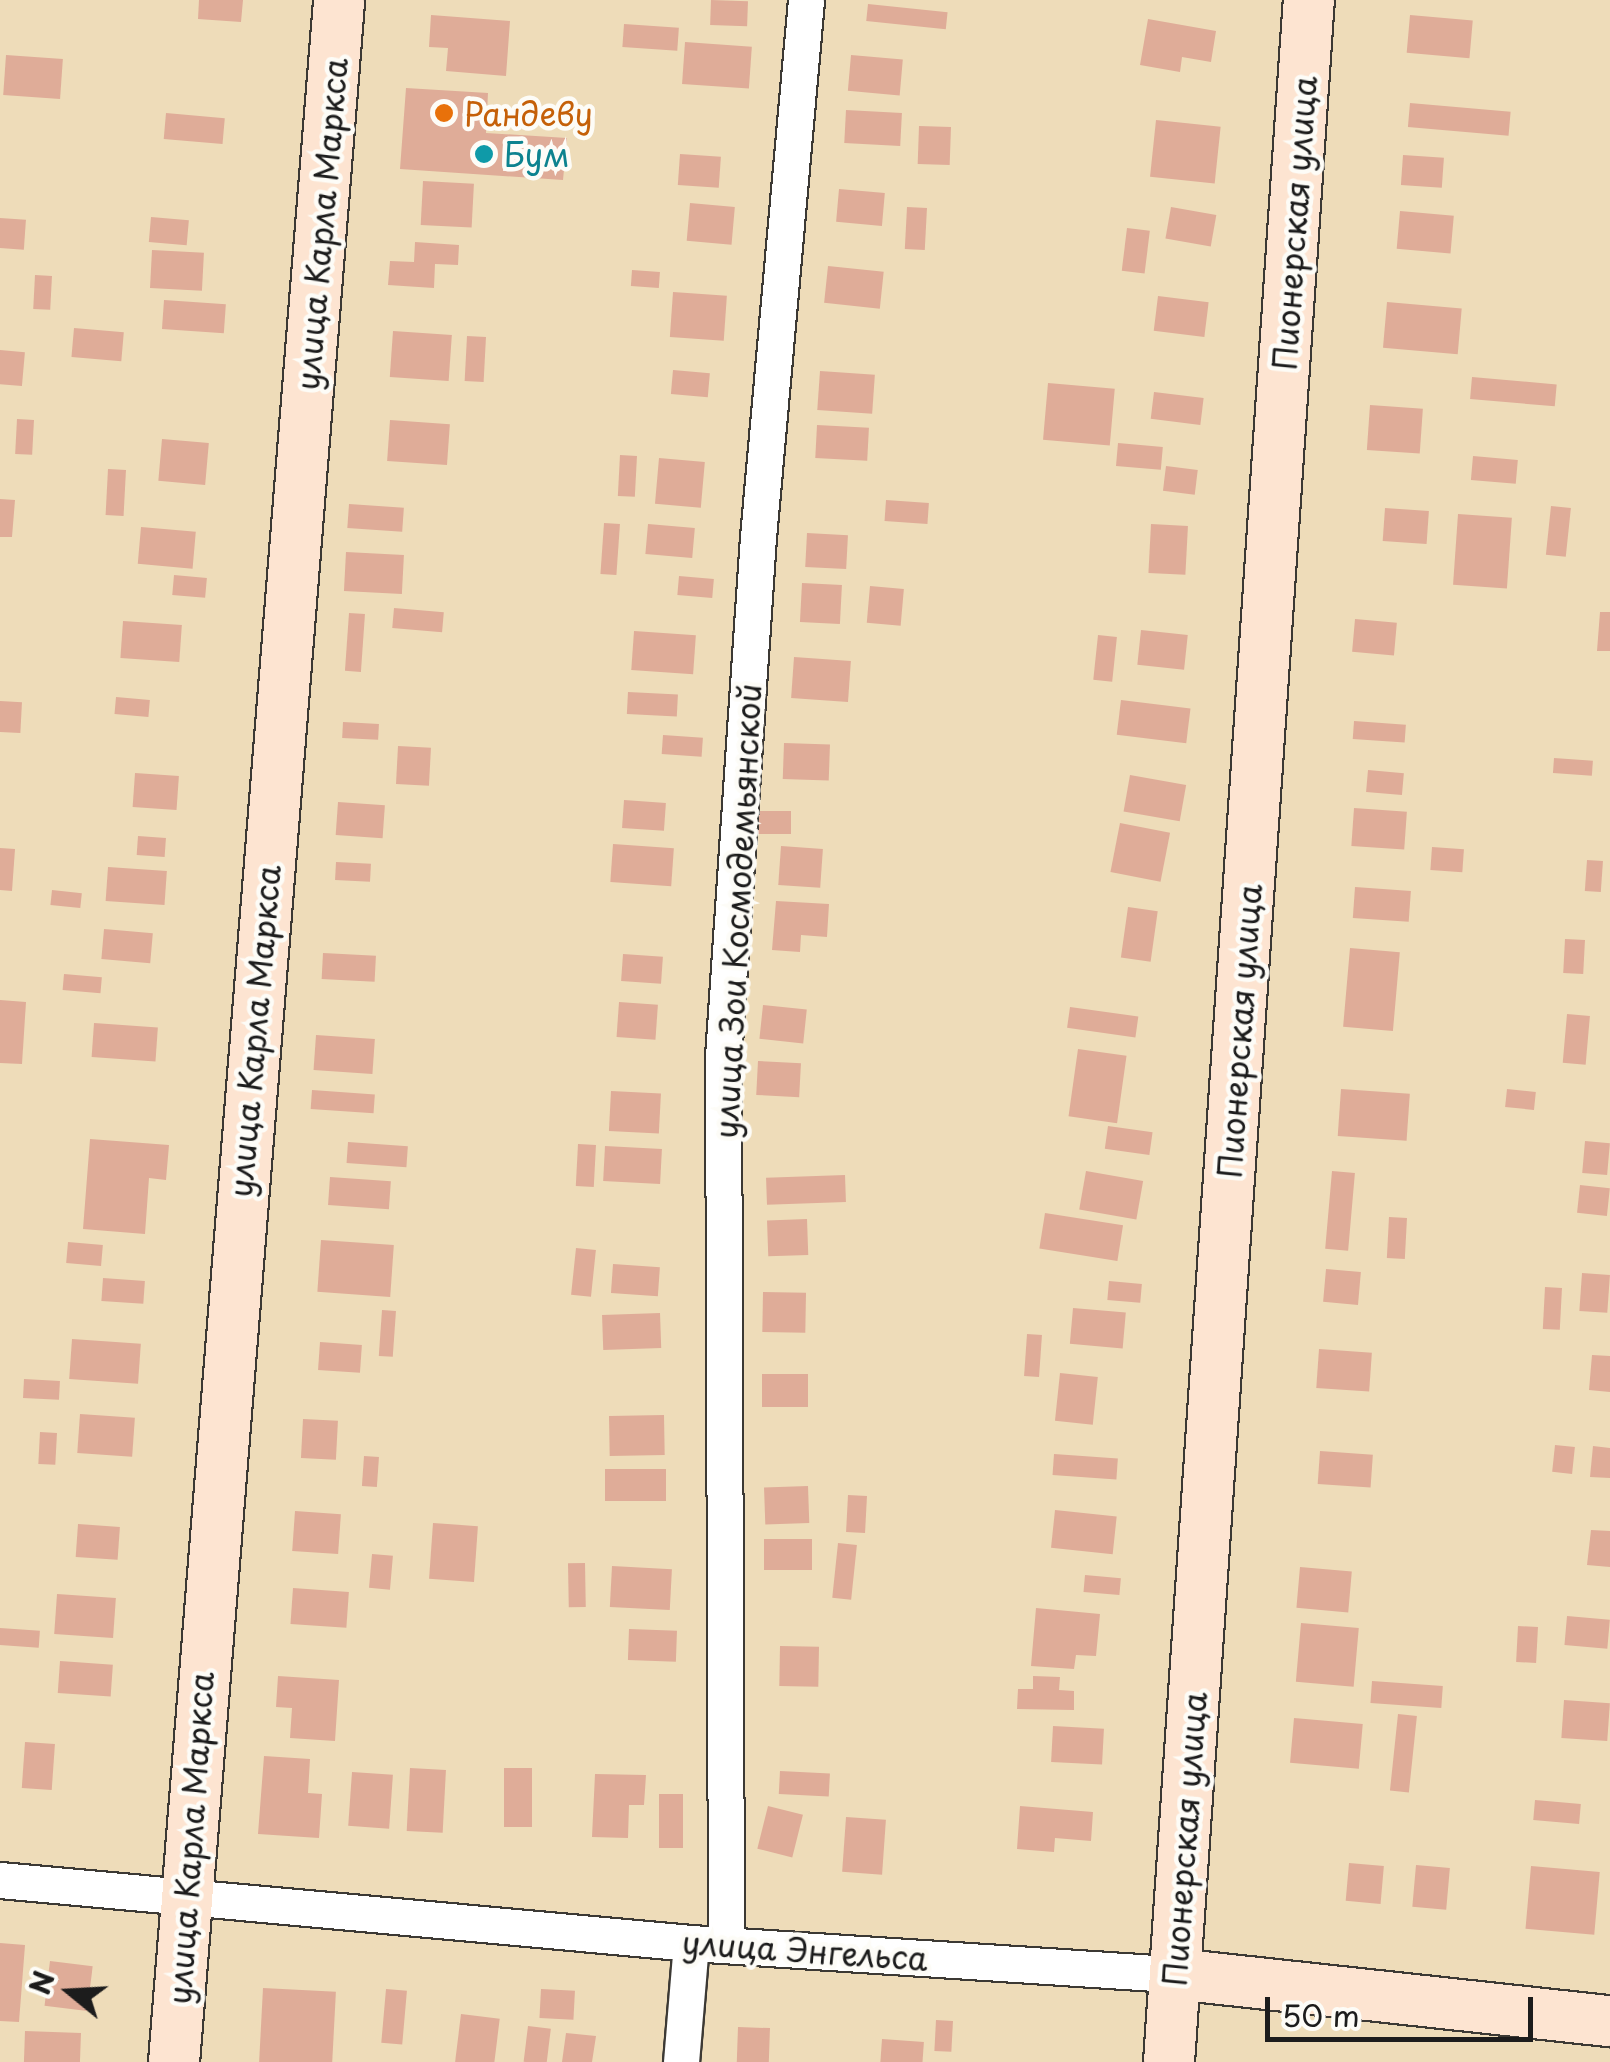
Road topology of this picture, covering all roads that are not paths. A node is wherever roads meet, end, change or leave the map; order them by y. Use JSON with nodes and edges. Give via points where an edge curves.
{"nodes":[{"id":1,"x":339,"y":0,"type":"edge"},
{"id":2,"x":806,"y":0,"type":"edge"},
{"id":3,"x":1309,"y":0,"type":"edge"},
{"id":4,"x":0,"y":1880,"type":"edge"},
{"id":5,"x":183,"y":1896,"type":"junction"},
{"id":6,"x":709,"y":1944,"type":"junction"},
{"id":7,"x":1175,"y":1974,"type":"junction"},
{"id":8,"x":1610,"y":2021,"type":"edge"},
{"id":9,"x":174,"y":2062,"type":"edge"},
{"id":10,"x":681,"y":2062,"type":"edge"},
{"id":11,"x":1169,"y":2062,"type":"edge"}],
"edges":[{"from":1,"to":5,"type":"street","name":"улица Карла Маркса"},
{"from":2,"to":6,"type":"street","name":"улица Зои Космодемьянской","via":[[758,536],[724,1057]]},
{"from":3,"to":7,"type":"street","name":"Пионерская улица"},
{"from":4,"to":5,"type":"street","name":"улица Энгельса"},
{"from":5,"to":6,"type":"street","name":"улица Энгельса"},
{"from":5,"to":9,"type":"street","name":"улица Карла Маркса"},
{"from":6,"to":7,"type":"street","name":"улица Энгельса"},
{"from":6,"to":10,"type":"street","name":"улица Зои Космодемьянской"},
{"from":7,"to":8,"type":"street","name":"улица Энгельса"},
{"from":7,"to":11,"type":"street","name":"Пионерская улица"}]}
